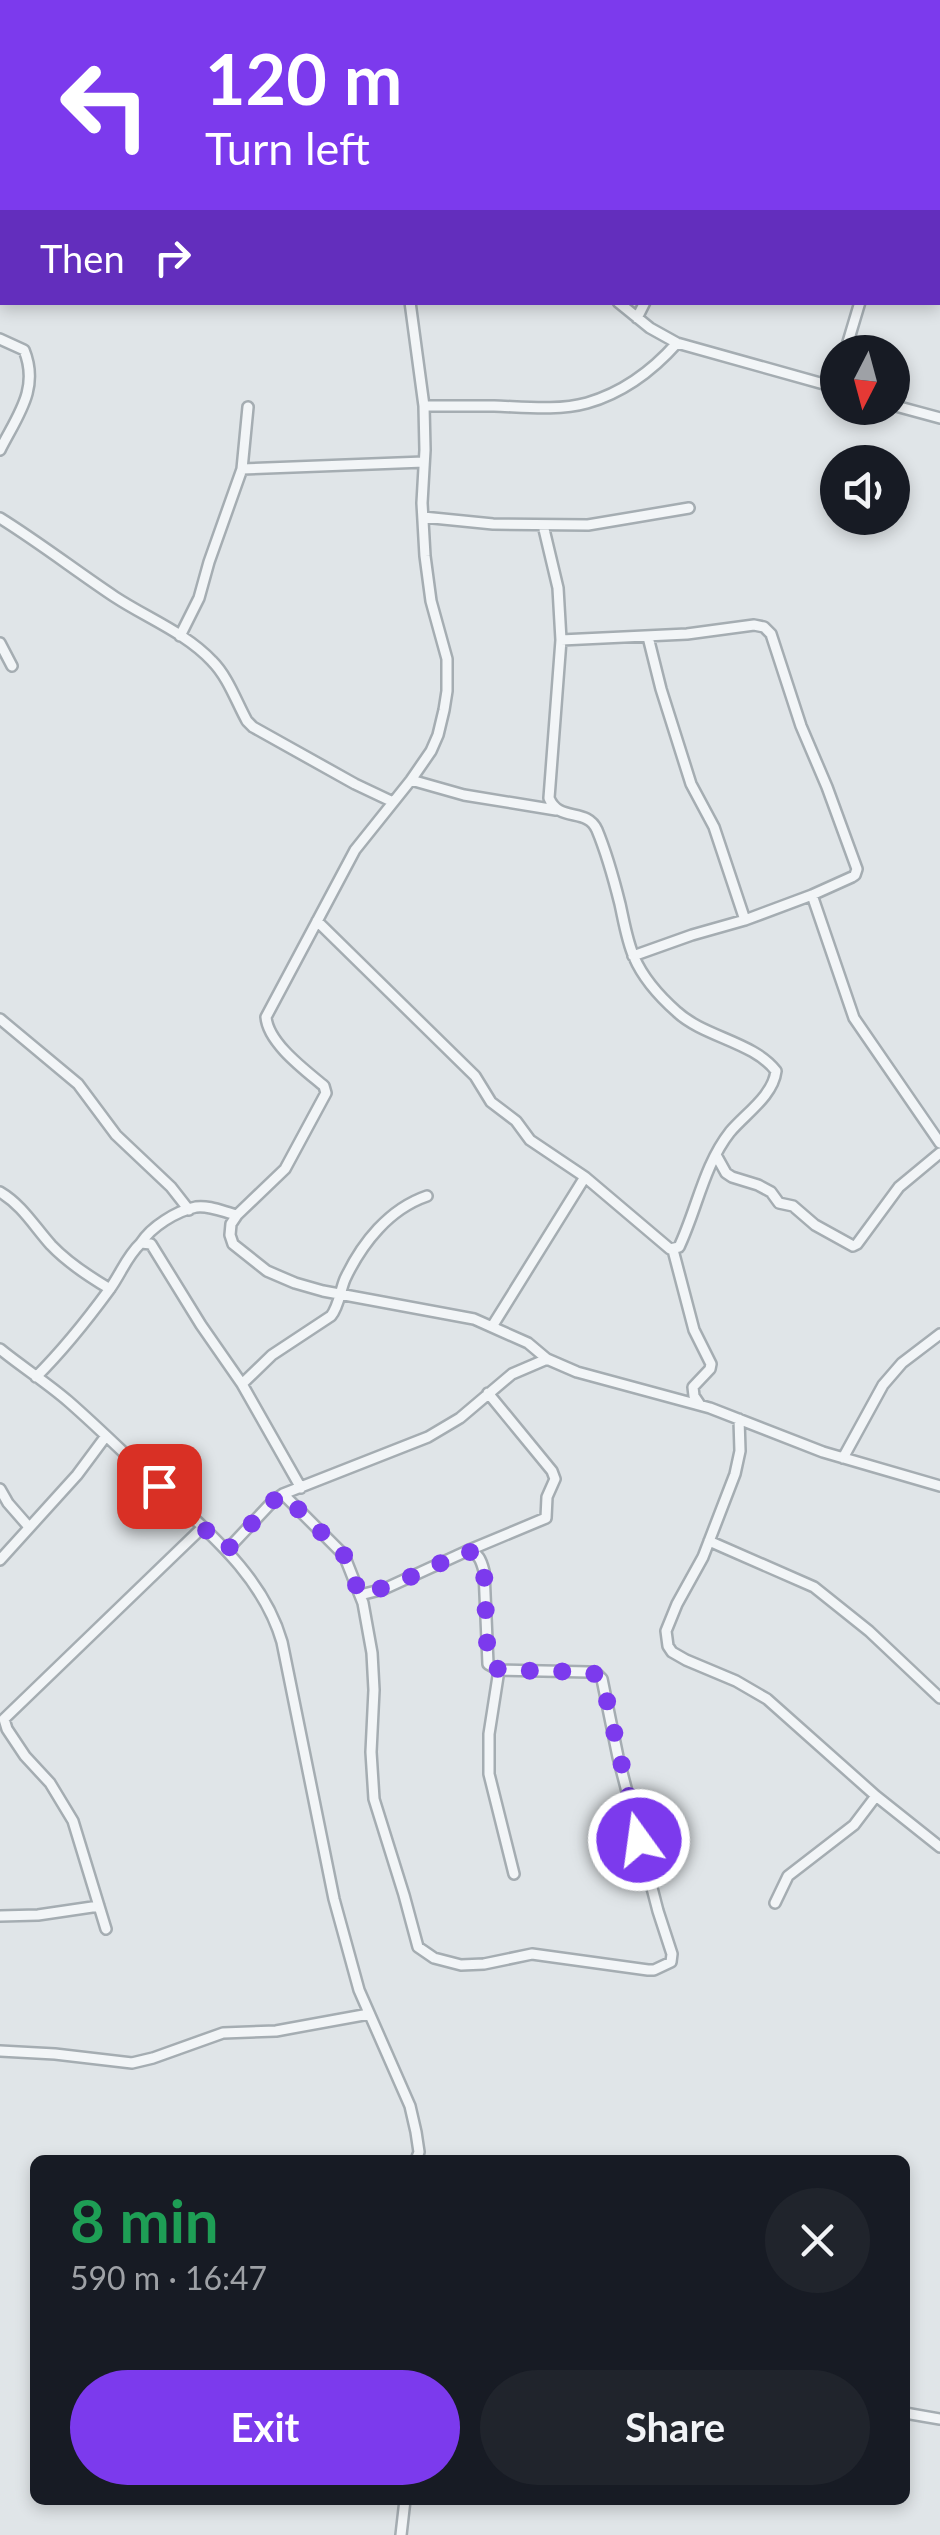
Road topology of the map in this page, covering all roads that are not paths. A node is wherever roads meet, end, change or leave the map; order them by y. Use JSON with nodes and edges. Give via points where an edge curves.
{"nodes":[{"id":1,"x":410,"y":305,"type":"edge"},
{"id":2,"x":622,"y":305,"type":"edge"},
{"id":3,"x":644,"y":305,"type":"edge"},
{"id":4,"x":859,"y":305,"type":"edge"},
{"id":5,"x":637,"y":318,"type":"junction"},
{"id":6,"x":850,"y":335,"type":"edge"},
{"id":7,"x":0,"y":340,"type":"edge"},
{"id":8,"x":676,"y":343,"type":"junction"},
{"id":9,"x":820,"y":383,"type":"edge"},
{"id":10,"x":424,"y":406,"type":"junction"},
{"id":11,"x":248,"y":407,"type":"dead end"},
{"id":12,"x":910,"y":410,"type":"edge"},
{"id":13,"x":940,"y":418,"type":"edge"},
{"id":14,"x":0,"y":450,"type":"edge"},
{"id":15,"x":424,"y":462,"type":"junction"},
{"id":16,"x":242,"y":470,"type":"junction"},
{"id":17,"x":689,"y":508,"type":"dead end"},
{"id":18,"x":422,"y":517,"type":"junction"},
{"id":19,"x":0,"y":518,"type":"edge"},
{"id":20,"x":543,"y":525,"type":"junction"},
{"id":21,"x":180,"y":636,"type":"junction"},
{"id":22,"x":648,"y":637,"type":"junction"},
{"id":23,"x":561,"y":640,"type":"junction"},
{"id":24,"x":0,"y":642,"type":"edge"},
{"id":25,"x":12,"y":666,"type":"dead end"},
{"id":26,"x":412,"y":780,"type":"junction"},
{"id":27,"x":393,"y":802,"type":"junction"},
{"id":28,"x":556,"y":810,"type":"junction"},
{"id":29,"x":812,"y":895,"type":"junction"},
{"id":30,"x":745,"y":920,"type":"junction"},
{"id":31,"x":317,"y":921,"type":"junction"},
{"id":32,"x":634,"y":956,"type":"junction"},
{"id":33,"x":0,"y":1019,"type":"edge"},
{"id":34,"x":940,"y":1143,"type":"edge"},
{"id":35,"x":940,"y":1153,"type":"edge"},
{"id":36,"x":716,"y":1155,"type":"junction"},
{"id":37,"x":585,"y":1177,"type":"junction"},
{"id":38,"x":0,"y":1192,"type":"edge"},
{"id":39,"x":427,"y":1196,"type":"dead end"},
{"id":40,"x":189,"y":1210,"type":"junction"},
{"id":41,"x":237,"y":1215,"type":"junction"},
{"id":42,"x":141,"y":1243,"type":"junction"},
{"id":43,"x":673,"y":1250,"type":"junction"},
{"id":44,"x":110,"y":1288,"type":"junction"},
{"id":45,"x":339,"y":1294,"type":"junction"},
{"id":46,"x":492,"y":1325,"type":"junction"},
{"id":47,"x":940,"y":1334,"type":"edge"},
{"id":48,"x":0,"y":1349,"type":"edge"},
{"id":49,"x":547,"y":1359,"type":"junction"},
{"id":50,"x":36,"y":1377,"type":"junction"},
{"id":51,"x":242,"y":1384,"type":"junction"},
{"id":52,"x":488,"y":1393,"type":"junction"},
{"id":53,"x":700,"y":1406,"type":"junction"},
{"id":54,"x":738,"y":1419,"type":"junction"},
{"id":55,"x":106,"y":1436,"type":"junction"},
{"id":56,"x":843,"y":1458,"type":"junction"},
{"id":57,"x":940,"y":1486,"type":"edge"},
{"id":58,"x":300,"y":1488,"type":"junction"},
{"id":59,"x":0,"y":1490,"type":"edge"},
{"id":60,"x":283,"y":1494,"type":"junction"},
{"id":61,"x":203,"y":1527,"type":"junction"},
{"id":62,"x":29,"y":1528,"type":"junction"},
{"id":63,"x":710,"y":1541,"type":"junction"},
{"id":64,"x":227,"y":1550,"type":"junction"},
{"id":65,"x":467,"y":1551,"type":"junction"},
{"id":66,"x":0,"y":1560,"type":"edge"},
{"id":67,"x":360,"y":1595,"type":"junction"},
{"id":68,"x":500,"y":1670,"type":"junction"},
{"id":69,"x":940,"y":1698,"type":"edge"},
{"id":70,"x":876,"y":1796,"type":"junction"},
{"id":71,"x":940,"y":1848,"type":"edge"},
{"id":72,"x":514,"y":1874,"type":"dead end"},
{"id":73,"x":775,"y":1903,"type":"dead end"},
{"id":74,"x":99,"y":1906,"type":"junction"},
{"id":75,"x":0,"y":1916,"type":"edge"},
{"id":76,"x":106,"y":1929,"type":"dead end"},
{"id":77,"x":369,"y":2014,"type":"junction"},
{"id":78,"x":0,"y":2051,"type":"edge"},
{"id":79,"x":418,"y":2155,"type":"edge"},
{"id":80,"x":910,"y":2414,"type":"edge"},
{"id":81,"x":940,"y":2420,"type":"edge"},
{"id":82,"x":405,"y":2505,"type":"edge"},
{"id":83,"x":401,"y":2535,"type":"edge"}],
"edges":[{"from":1,"to":10,"type":"street"},
{"from":2,"to":5,"type":"street"},
{"from":3,"to":5,"type":"street"},
{"from":4,"to":6,"type":"street"},
{"from":5,"to":8,"type":"street"},
{"from":7,"to":14,"type":"street","via":[[24,350],[30,384]]},
{"from":8,"to":9,"type":"street"},
{"from":8,"to":10,"type":"street","via":[[636,380],[584,404]]},
{"from":10,"to":15,"type":"street"},
{"from":11,"to":16,"type":"street"},
{"from":12,"to":13,"type":"street"},
{"from":15,"to":16,"type":"street"},
{"from":15,"to":18,"type":"street"},
{"from":16,"to":21,"type":"street"},
{"from":17,"to":20,"type":"street","via":[[601,524]]},
{"from":18,"to":20,"type":"street"},
{"from":18,"to":26,"type":"street","via":[[447,691],[438,735]]},
{"from":19,"to":21,"type":"street"},
{"from":20,"to":23,"type":"street","via":[[558,588]]},
{"from":21,"to":27,"type":"street","via":[[224,675],[253,727]]},
{"from":22,"to":23,"type":"street"},
{"from":22,"to":29,"type":"street","via":[[754,625],[770,634],[857,869],[855,876]]},
{"from":22,"to":30,"type":"street","via":[[691,784],[714,827]]},
{"from":23,"to":28,"type":"street","via":[[548,798]]},
{"from":24,"to":25,"type":"street"},
{"from":26,"to":27,"type":"street"},
{"from":26,"to":28,"type":"street","via":[[464,796]]},
{"from":27,"to":31,"type":"street","via":[[355,850]]},
{"from":28,"to":32,"type":"street","via":[[596,827]]},
{"from":29,"to":30,"type":"street"},
{"from":29,"to":34,"type":"street","via":[[854,1018]]},
{"from":30,"to":32,"type":"street"},
{"from":31,"to":37,"type":"street","via":[[475,1076],[530,1140]]},
{"from":31,"to":41,"type":"street","via":[[266,1023],[326,1093],[285,1169]]},
{"from":32,"to":36,"type":"street","via":[[686,1020],[776,1071],[774,1083]]},
{"from":33,"to":40,"type":"street","via":[[78,1084],[116,1136]]},
{"from":35,"to":36,"type":"street","via":[[899,1188],[853,1246],[771,1192],[732,1177]]},
{"from":36,"to":43,"type":"street"},
{"from":37,"to":43,"type":"street"},
{"from":37,"to":46,"type":"street"},
{"from":38,"to":44,"type":"street","via":[[70,1263]]},
{"from":39,"to":45,"type":"street","via":[[376,1230]]},
{"from":40,"to":41,"type":"street"},
{"from":40,"to":42,"type":"street","via":[[153,1228]]},
{"from":41,"to":45,"type":"street","via":[[232,1244],[267,1272]]},
{"from":42,"to":44,"type":"street"},
{"from":42,"to":51,"type":"street","via":[[153,1245]]},
{"from":43,"to":53,"type":"street","via":[[694,1330],[711,1364],[693,1387]]},
{"from":44,"to":50,"type":"street"},
{"from":45,"to":46,"type":"street"},
{"from":45,"to":51,"type":"street","via":[[330,1316]]},
{"from":46,"to":49,"type":"street"},
{"from":47,"to":56,"type":"street","via":[[884,1385]]},
{"from":48,"to":50,"type":"street"},
{"from":49,"to":52,"type":"street"},
{"from":49,"to":53,"type":"street"},
{"from":50,"to":55,"type":"street"},
{"from":51,"to":58,"type":"street"},
{"from":52,"to":58,"type":"street","via":[[428,1437]]},
{"from":52,"to":65,"type":"street","via":[[555,1478],[546,1518]]},
{"from":53,"to":54,"type":"street"},
{"from":54,"to":56,"type":"street"},
{"from":54,"to":63,"type":"street","via":[[740,1451]]},
{"from":55,"to":61,"type":"street"},
{"from":55,"to":62,"type":"street"},
{"from":56,"to":57,"type":"street"},
{"from":58,"to":60,"type":"street"},
{"from":59,"to":62,"type":"street"},
{"from":60,"to":64,"type":"street"},
{"from":60,"to":67,"type":"street","via":[[344,1555]]},
{"from":61,"to":64,"type":"street"},
{"from":61,"to":74,"type":"street","via":[[4,1719],[73,1821]]},
{"from":62,"to":66,"type":"street"},
{"from":63,"to":69,"type":"street","via":[[814,1587]]},
{"from":63,"to":70,"type":"street","via":[[666,1631],[668,1646],[767,1698]]},
{"from":64,"to":77,"type":"street","via":[[276,1623],[328,1872]]},
{"from":65,"to":67,"type":"street"},
{"from":65,"to":68,"type":"street","via":[[481,1560],[488,1664]]},
{"from":67,"to":68,"type":"street","via":[[372,1653],[374,1799],[418,1947],[461,1965],[532,1954],[648,1970],[671,1962],[602,1679],[589,1672]]},
{"from":68,"to":72,"type":"street","via":[[488,1734],[489,1774]]},
{"from":70,"to":71,"type":"street"},
{"from":70,"to":73,"type":"street","via":[[854,1825],[788,1876]]},
{"from":74,"to":75,"type":"street"},
{"from":74,"to":76,"type":"street"},
{"from":77,"to":78,"type":"street","via":[[223,2033],[132,2062]]},
{"from":77,"to":79,"type":"street","via":[[410,2106]]},
{"from":80,"to":81,"type":"street"},
{"from":82,"to":83,"type":"street"}]}
